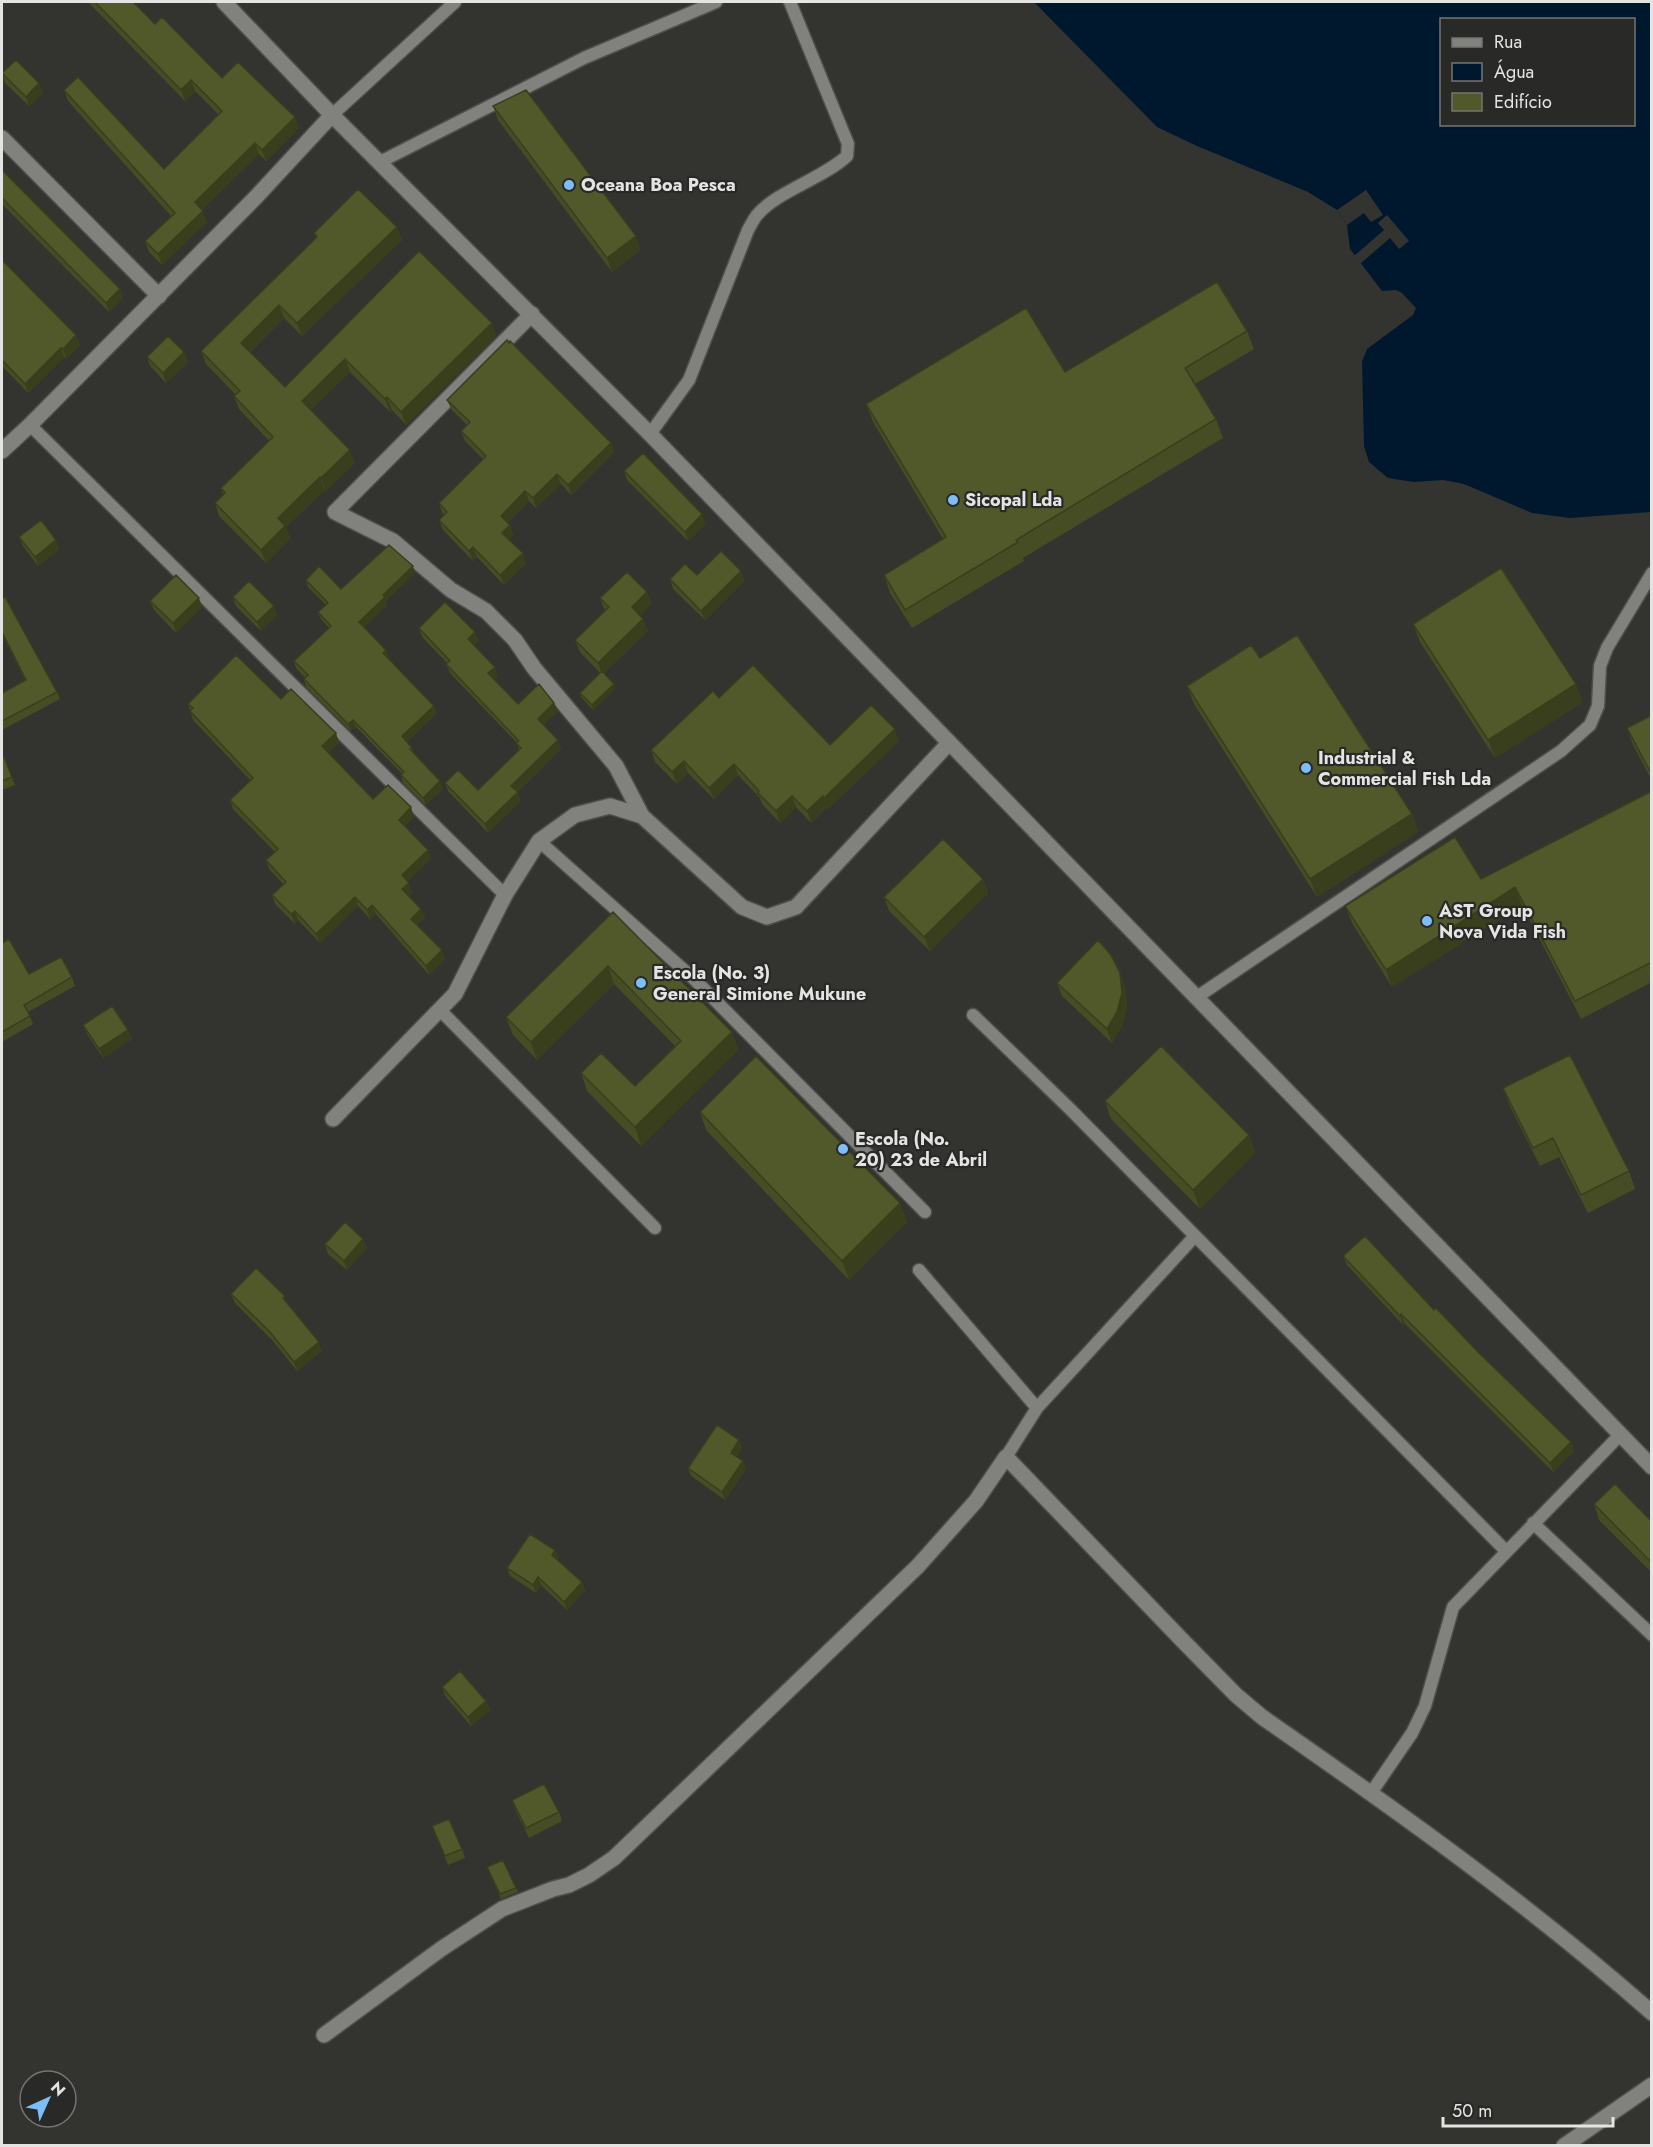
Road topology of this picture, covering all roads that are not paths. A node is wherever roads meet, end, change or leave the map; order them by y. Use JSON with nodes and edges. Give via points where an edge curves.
{"nodes":[{"id":1,"x":224,"y":2,"type":"edge"},
{"id":2,"x":455,"y":2,"type":"edge"},
{"id":3,"x":716,"y":2,"type":"edge"},
{"id":4,"x":790,"y":2,"type":"edge"},
{"id":5,"x":332,"y":115,"type":"junction"},
{"id":6,"x":2,"y":138,"type":"edge"},
{"id":7,"x":380,"y":162,"type":"junction"},
{"id":8,"x":159,"y":296,"type":"junction"},
{"id":9,"x":532,"y":315,"type":"junction"},
{"id":10,"x":30,"y":425,"type":"junction"},
{"id":11,"x":650,"y":434,"type":"junction"},
{"id":12,"x":2,"y":451,"type":"edge"},
{"id":13,"x":1652,"y":573,"type":"edge"},
{"id":14,"x":949,"y":743,"type":"junction"},
{"id":15,"x":642,"y":816,"type":"junction"},
{"id":16,"x":539,"y":841,"type":"junction"},
{"id":17,"x":505,"y":895,"type":"junction"},
{"id":18,"x":1197,"y":997,"type":"junction"},
{"id":19,"x":439,"y":1009,"type":"junction"},
{"id":20,"x":973,"y":1015,"type":"dead end"},
{"id":21,"x":333,"y":1119,"type":"dead end"},
{"id":22,"x":925,"y":1212,"type":"dead end"},
{"id":23,"x":655,"y":1228,"type":"dead end"},
{"id":24,"x":1195,"y":1236,"type":"junction"},
{"id":25,"x":919,"y":1270,"type":"dead end"},
{"id":26,"x":1037,"y":1408,"type":"junction"},
{"id":27,"x":1621,"y":1434,"type":"junction"},
{"id":28,"x":1006,"y":1457,"type":"junction"},
{"id":29,"x":1652,"y":1467,"type":"edge"},
{"id":30,"x":1533,"y":1523,"type":"junction"},
{"id":31,"x":1506,"y":1551,"type":"junction"},
{"id":32,"x":1652,"y":1635,"type":"edge"},
{"id":33,"x":1371,"y":1793,"type":"junction"},
{"id":34,"x":1652,"y":2013,"type":"edge"},
{"id":35,"x":324,"y":2035,"type":"dead end"},
{"id":36,"x":1652,"y":2085,"type":"edge"},
{"id":37,"x":1564,"y":2145,"type":"edge"}],
"edges":[{"from":1,"to":5,"type":"street"},
{"from":2,"to":5,"type":"lane"},
{"from":3,"to":7,"type":"lane","via":[[584,58]]},
{"from":4,"to":11,"type":"lane","via":[[848,144],[847,156],[837,166],[758,213],[689,380]]},
{"from":5,"to":7,"type":"street"},
{"from":5,"to":8,"type":"street"},
{"from":6,"to":8,"type":"street"},
{"from":7,"to":9,"type":"street"},
{"from":8,"to":10,"type":"street"},
{"from":9,"to":11,"type":"street"},
{"from":9,"to":15,"type":"street","via":[[335,512],[393,541],[451,591],[486,611],[515,640],[616,766]]},
{"from":10,"to":12,"type":"street"},
{"from":10,"to":17,"type":"lane"},
{"from":11,"to":14,"type":"street"},
{"from":13,"to":18,"type":"lane","via":[[1603,657],[1598,706],[1590,725],[1561,751]]},
{"from":14,"to":15,"type":"street","via":[[796,907],[767,917],[742,907]]},
{"from":14,"to":18,"type":"street"},
{"from":15,"to":16,"type":"street","via":[[610,806],[575,815]]},
{"from":16,"to":17,"type":"street"},
{"from":16,"to":22,"type":"lane","via":[[694,979]]},
{"from":17,"to":19,"type":"street","via":[[455,994]]},
{"from":18,"to":27,"type":"street"},
{"from":19,"to":21,"type":"street"},
{"from":19,"to":23,"type":"lane"},
{"from":20,"to":24,"type":"lane"},
{"from":24,"to":26,"type":"lane"},
{"from":24,"to":31,"type":"lane"},
{"from":25,"to":26,"type":"lane"},
{"from":26,"to":28,"type":"lane"},
{"from":27,"to":29,"type":"street"},
{"from":27,"to":30,"type":"lane"},
{"from":28,"to":33,"type":"street","via":[[1236,1695]]},
{"from":28,"to":35,"type":"street","via":[[976,1501],[918,1566],[614,1857],[569,1885],[502,1909]]},
{"from":30,"to":31,"type":"lane"},
{"from":30,"to":32,"type":"lane"},
{"from":31,"to":33,"type":"lane","via":[[1454,1606],[1425,1706],[1412,1733]]},
{"from":33,"to":34,"type":"street","via":[[1509,1895]]},
{"from":36,"to":37,"type":"street"}]}
